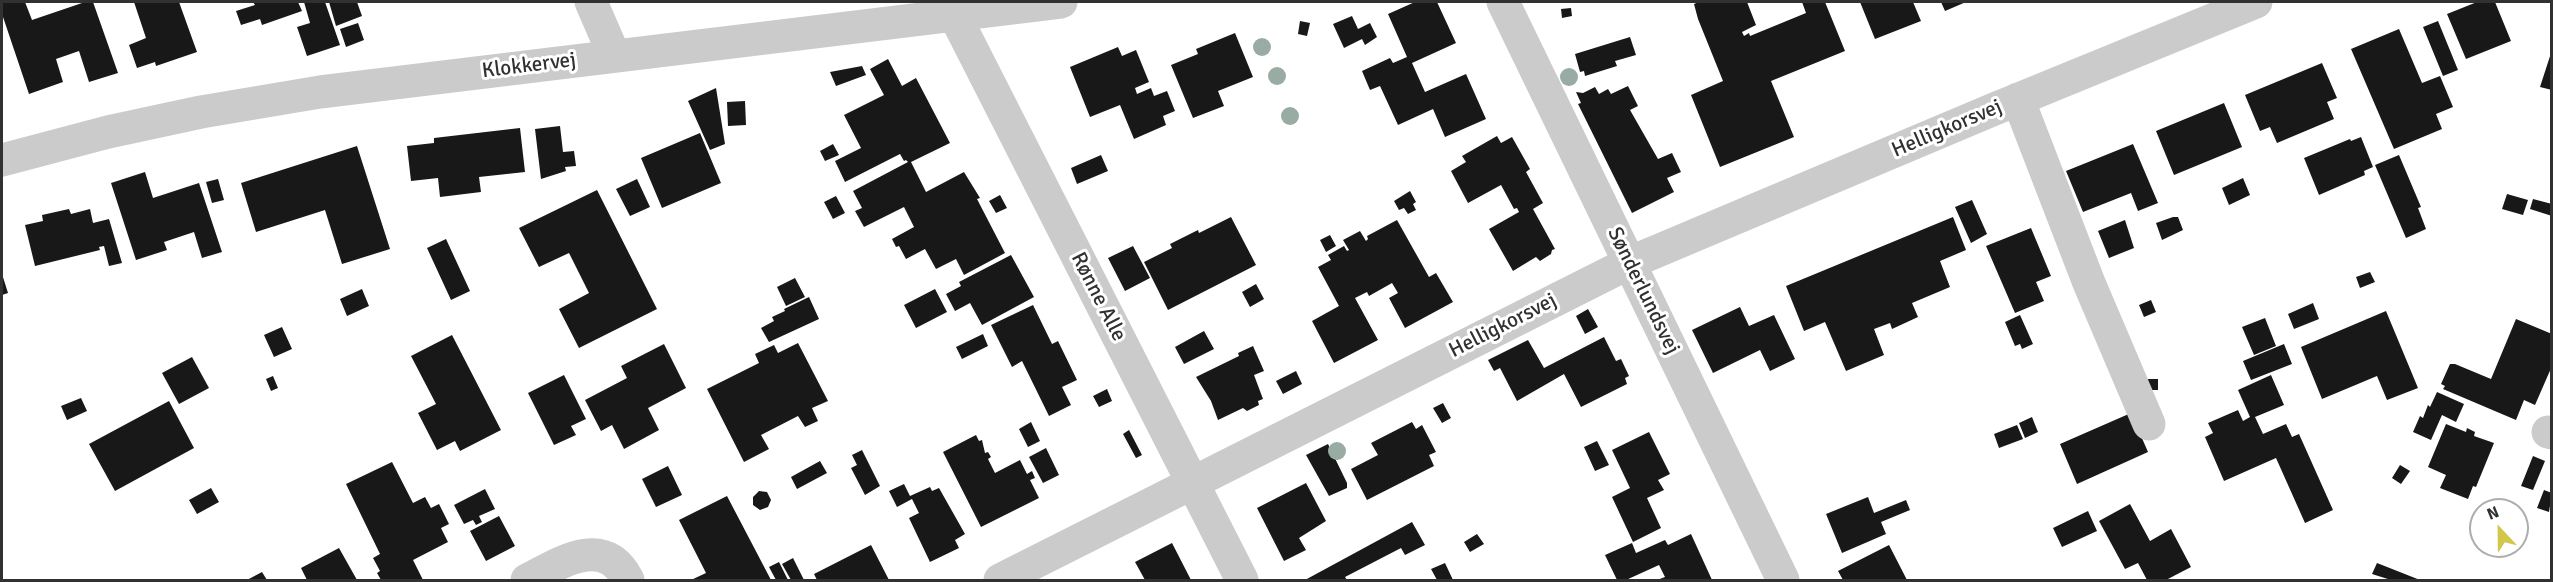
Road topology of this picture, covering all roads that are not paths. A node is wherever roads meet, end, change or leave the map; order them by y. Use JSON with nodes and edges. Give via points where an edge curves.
{"nodes":[{"id":1,"x":591,"y":2,"type":"edge"},
{"id":2,"x":1061,"y":2,"type":"edge"},
{"id":3,"x":1503,"y":2,"type":"edge"},
{"id":4,"x":2256,"y":2,"type":"edge"},
{"id":5,"x":954,"y":14,"type":"junction"},
{"id":6,"x":614,"y":55,"type":"junction"},
{"id":7,"x":2018,"y":99,"type":"junction"},
{"id":8,"x":2,"y":160,"type":"edge"},
{"id":9,"x":1629,"y":263,"type":"junction"},
{"id":10,"x":2149,"y":424,"type":"dead end"},
{"id":11,"x":1192,"y":482,"type":"junction"},
{"id":12,"x":527,"y":580,"type":"edge"},
{"id":13,"x":628,"y":580,"type":"edge"},
{"id":14,"x":1000,"y":580,"type":"edge"},
{"id":15,"x":1242,"y":580,"type":"edge"},
{"id":16,"x":1783,"y":580,"type":"edge"}],
"edges":[{"from":1,"to":6,"type":"street"},
{"from":2,"to":5,"type":"street","name":"Klokkervej"},
{"from":3,"to":9,"type":"street","name":"Sønderlundsvej"},
{"from":4,"to":7,"type":"street","name":"Helligkorsvej"},
{"from":5,"to":6,"type":"street","name":"Klokkervej"},
{"from":5,"to":11,"type":"street","name":"Rønne Alle"},
{"from":6,"to":8,"type":"street","name":"Klokkervej","via":[[320,92],[201,112]]},
{"from":7,"to":9,"type":"street","name":"Helligkorsvej"},
{"from":7,"to":10,"type":"street","name":"Helligkorsvej"},
{"from":9,"to":11,"type":"street","name":"Helligkorsvej"},
{"from":9,"to":16,"type":"street","name":"Sønderlundsvej"},
{"from":11,"to":14,"type":"street","name":"Helligkorsvej"},
{"from":11,"to":15,"type":"street","name":"Rønne Alle"},
{"from":12,"to":13,"type":"street","via":[[573,557],[596,555],[621,567]]}]}
